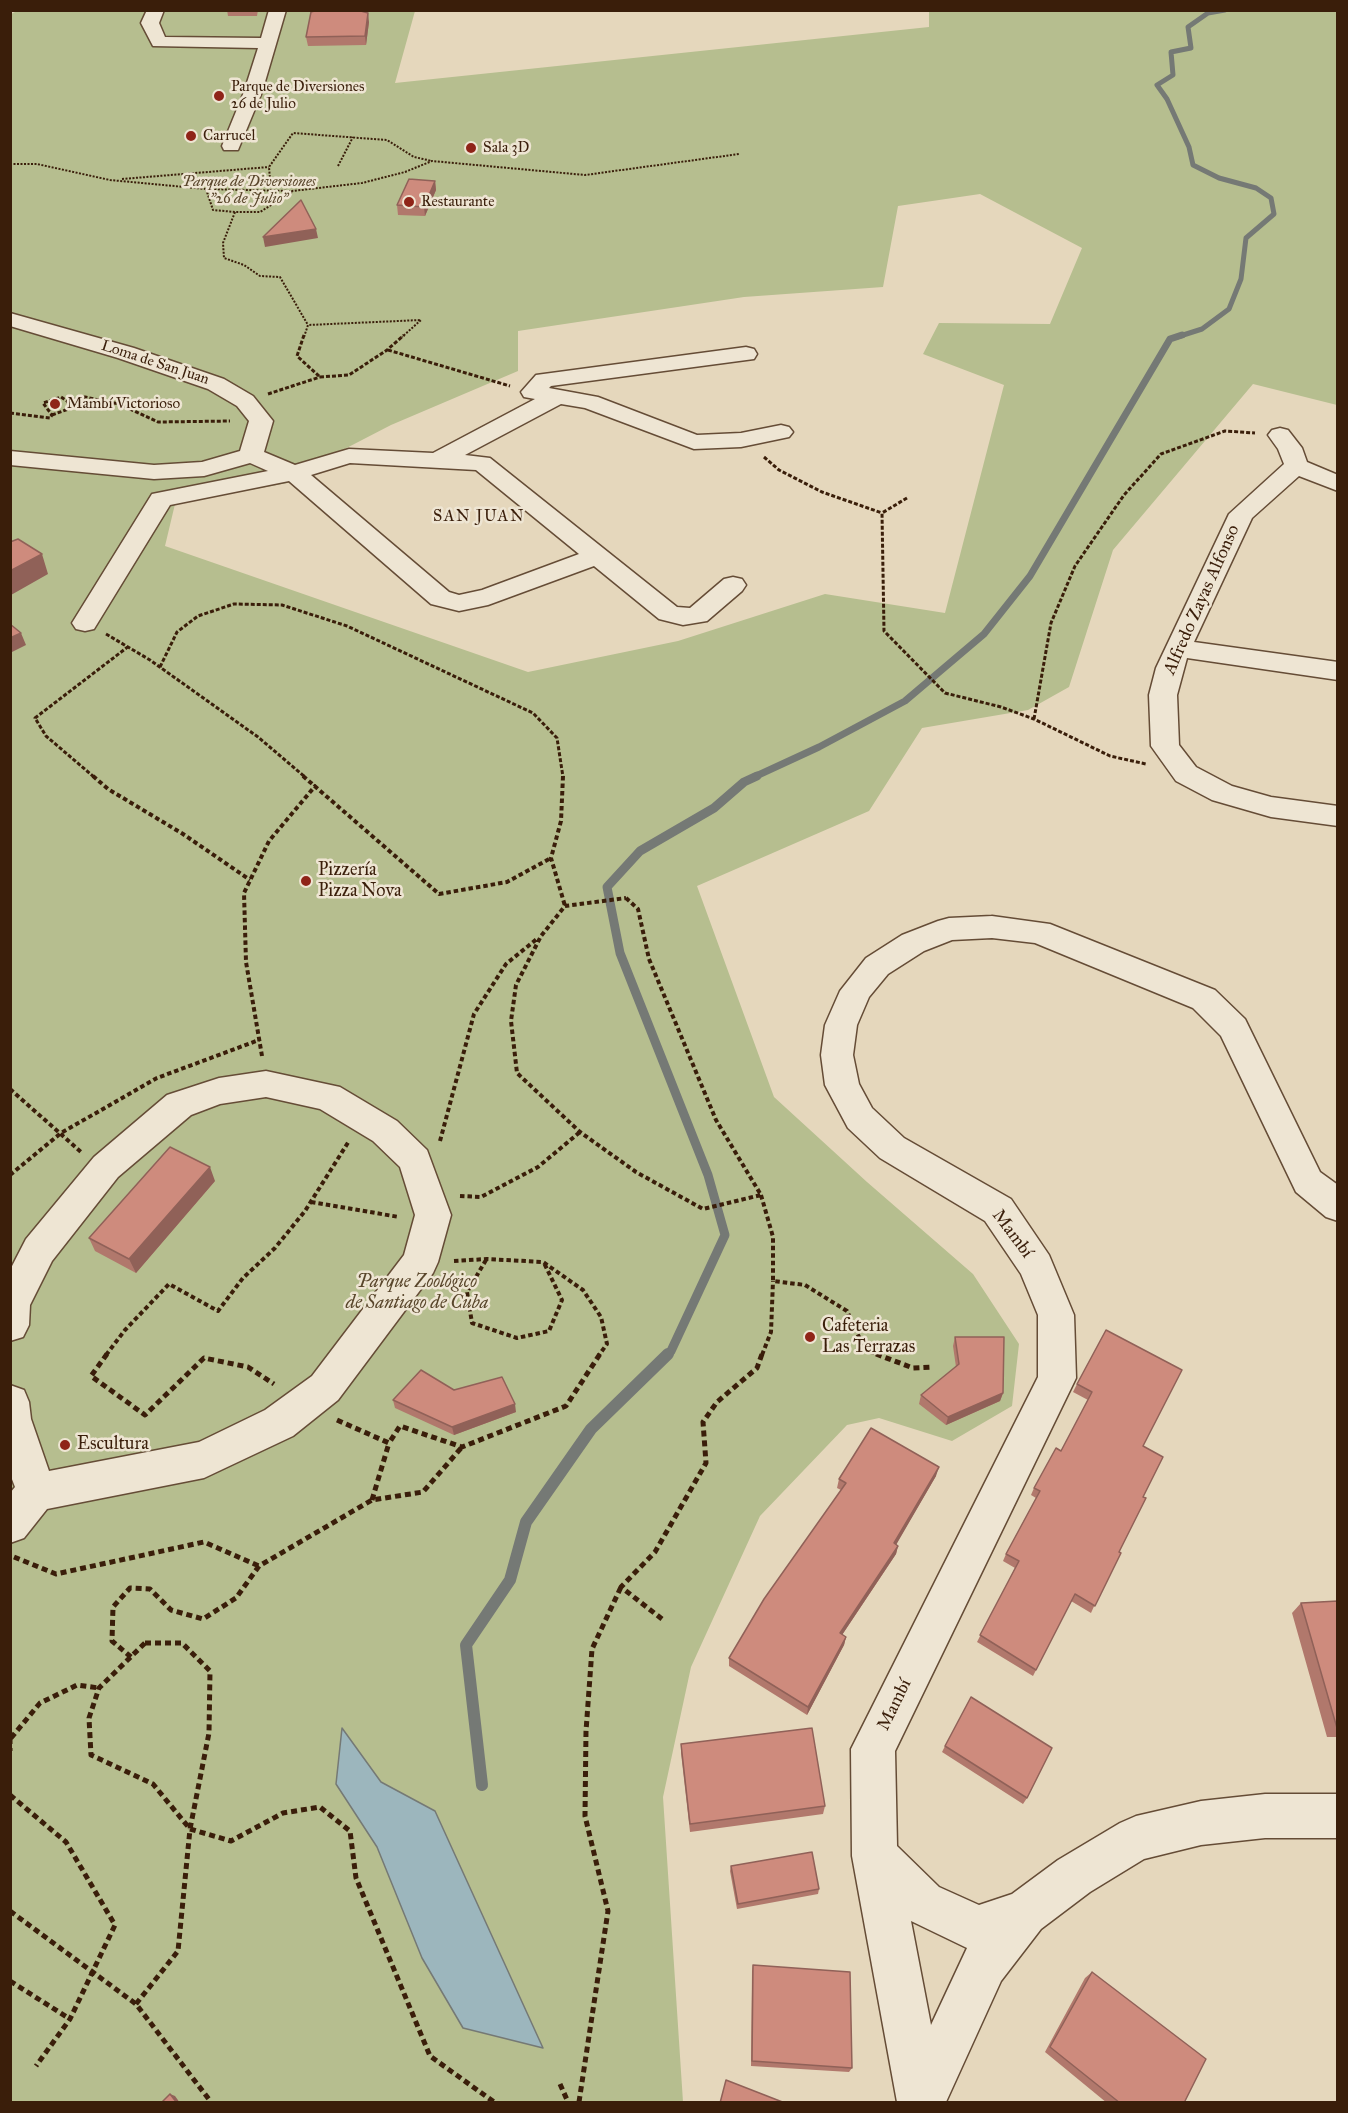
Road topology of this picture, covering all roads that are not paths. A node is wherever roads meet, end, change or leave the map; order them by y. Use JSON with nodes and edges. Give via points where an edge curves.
{"nodes":[{"id":1,"x":156,"y":10,"type":"edge"},
{"id":2,"x":278,"y":10,"type":"edge"},
{"id":3,"x":267,"y":43,"type":"junction"},
{"id":4,"x":231,"y":146,"type":"dead end"},
{"id":5,"x":10,"y":319,"type":"edge"},
{"id":6,"x":746,"y":354,"type":"dead end"},
{"id":7,"x":544,"y":383,"type":"junction"},
{"id":8,"x":781,"y":432,"type":"dead end"},
{"id":9,"x":1280,"y":435,"type":"road end"},
{"id":10,"x":251,"y":455,"type":"junction"},
{"id":11,"x":10,"y":458,"type":"edge"},
{"id":12,"x":440,"y":459,"type":"junction"},
{"id":13,"x":1296,"y":466,"type":"junction"},
{"id":14,"x":294,"y":473,"type":"junction"},
{"id":15,"x":1338,"y":484,"type":"edge"},
{"id":16,"x":597,"y":556,"type":"junction"},
{"id":17,"x":733,"y":585,"type":"dead end"},
{"id":18,"x":85,"y":623,"type":"road end"},
{"id":19,"x":1178,"y":648,"type":"junction"},
{"id":20,"x":1338,"y":670,"type":"edge"},
{"id":21,"x":1338,"y":816,"type":"edge"},
{"id":22,"x":1338,"y":1206,"type":"edge"},
{"id":23,"x":10,"y":1324,"type":"edge"},
{"id":24,"x":10,"y":1402,"type":"edge"},
{"id":25,"x":36,"y":1492,"type":"junction"},
{"id":26,"x":10,"y":1524,"type":"edge"},
{"id":27,"x":1338,"y":1816,"type":"edge"},
{"id":28,"x":875,"y":1856,"type":"junction"},
{"id":29,"x":1026,"y":1913,"type":"junction"},
{"id":30,"x":921,"y":2101,"type":"edge"}],
"edges":[{"from":1,"to":3,"type":"street","via":[[150,23],[159,42]]},
{"from":2,"to":3,"type":"street"},
{"from":3,"to":4,"type":"street"},
{"from":5,"to":10,"type":"street","name":"Loma de San Juan","via":[[126,352],[216,384],[245,401],[261,421]]},
{"from":6,"to":7,"type":"street"},
{"from":7,"to":8,"type":"street","via":[[694,442],[741,440]]},
{"from":7,"to":12,"type":"street"},
{"from":9,"to":13,"type":"street"},
{"from":10,"to":11,"type":"street","via":[[204,469],[154,472]]},
{"from":10,"to":14,"type":"street"},
{"from":12,"to":14,"type":"street","via":[[348,456]]},
{"from":12,"to":16,"type":"street","via":[[482,463]]},
{"from":13,"to":15,"type":"street"},
{"from":13,"to":19,"type":"street","name":"Alfredo Zayas Alfonso","via":[[1241,514]]},
{"from":14,"to":16,"type":"street","via":[[440,598],[459,603],[488,597]]},
{"from":14,"to":18,"type":"street","via":[[161,499]]},
{"from":16,"to":17,"type":"street","via":[[668,613],[683,617],[698,615]]},
{"from":19,"to":20,"type":"street"},
{"from":19,"to":21,"type":"street","name":"Alfredo Zayas Alfonso","via":[[1169,668],[1162,717],[1165,746],[1186,774],[1221,793],[1261,804]]},
{"from":22,"to":28,"type":"street","name":"Mambí","via":[[1308,1182],[1233,1028],[1204,999],[1039,932],[992,927],[949,929],[913,943],[877,966],[856,991],[841,1025],[837,1055],[842,1085],[860,1118],[892,1148],[998,1210],[1036,1266],[1056,1315],[1057,1378],[873,1749]]},
{"from":23,"to":25,"type":"street","via":[[12,1304],[39,1250],[106,1167],[179,1105],[219,1091],[266,1084],[328,1097],[385,1131],[415,1160],[433,1215],[424,1248],[326,1388],[279,1423],[204,1460]]},
{"from":24,"to":25,"type":"street"},
{"from":25,"to":26,"type":"street"},
{"from":27,"to":29,"type":"street","via":[[1265,1816],[1201,1823],[1136,1839],[1074,1876]]},
{"from":28,"to":29,"type":"street","via":[[923,1904],[978,1929]]},
{"from":28,"to":30,"type":"street","name":"Mambí"},
{"from":29,"to":30,"type":"street","via":[[984,1964]]}]}
